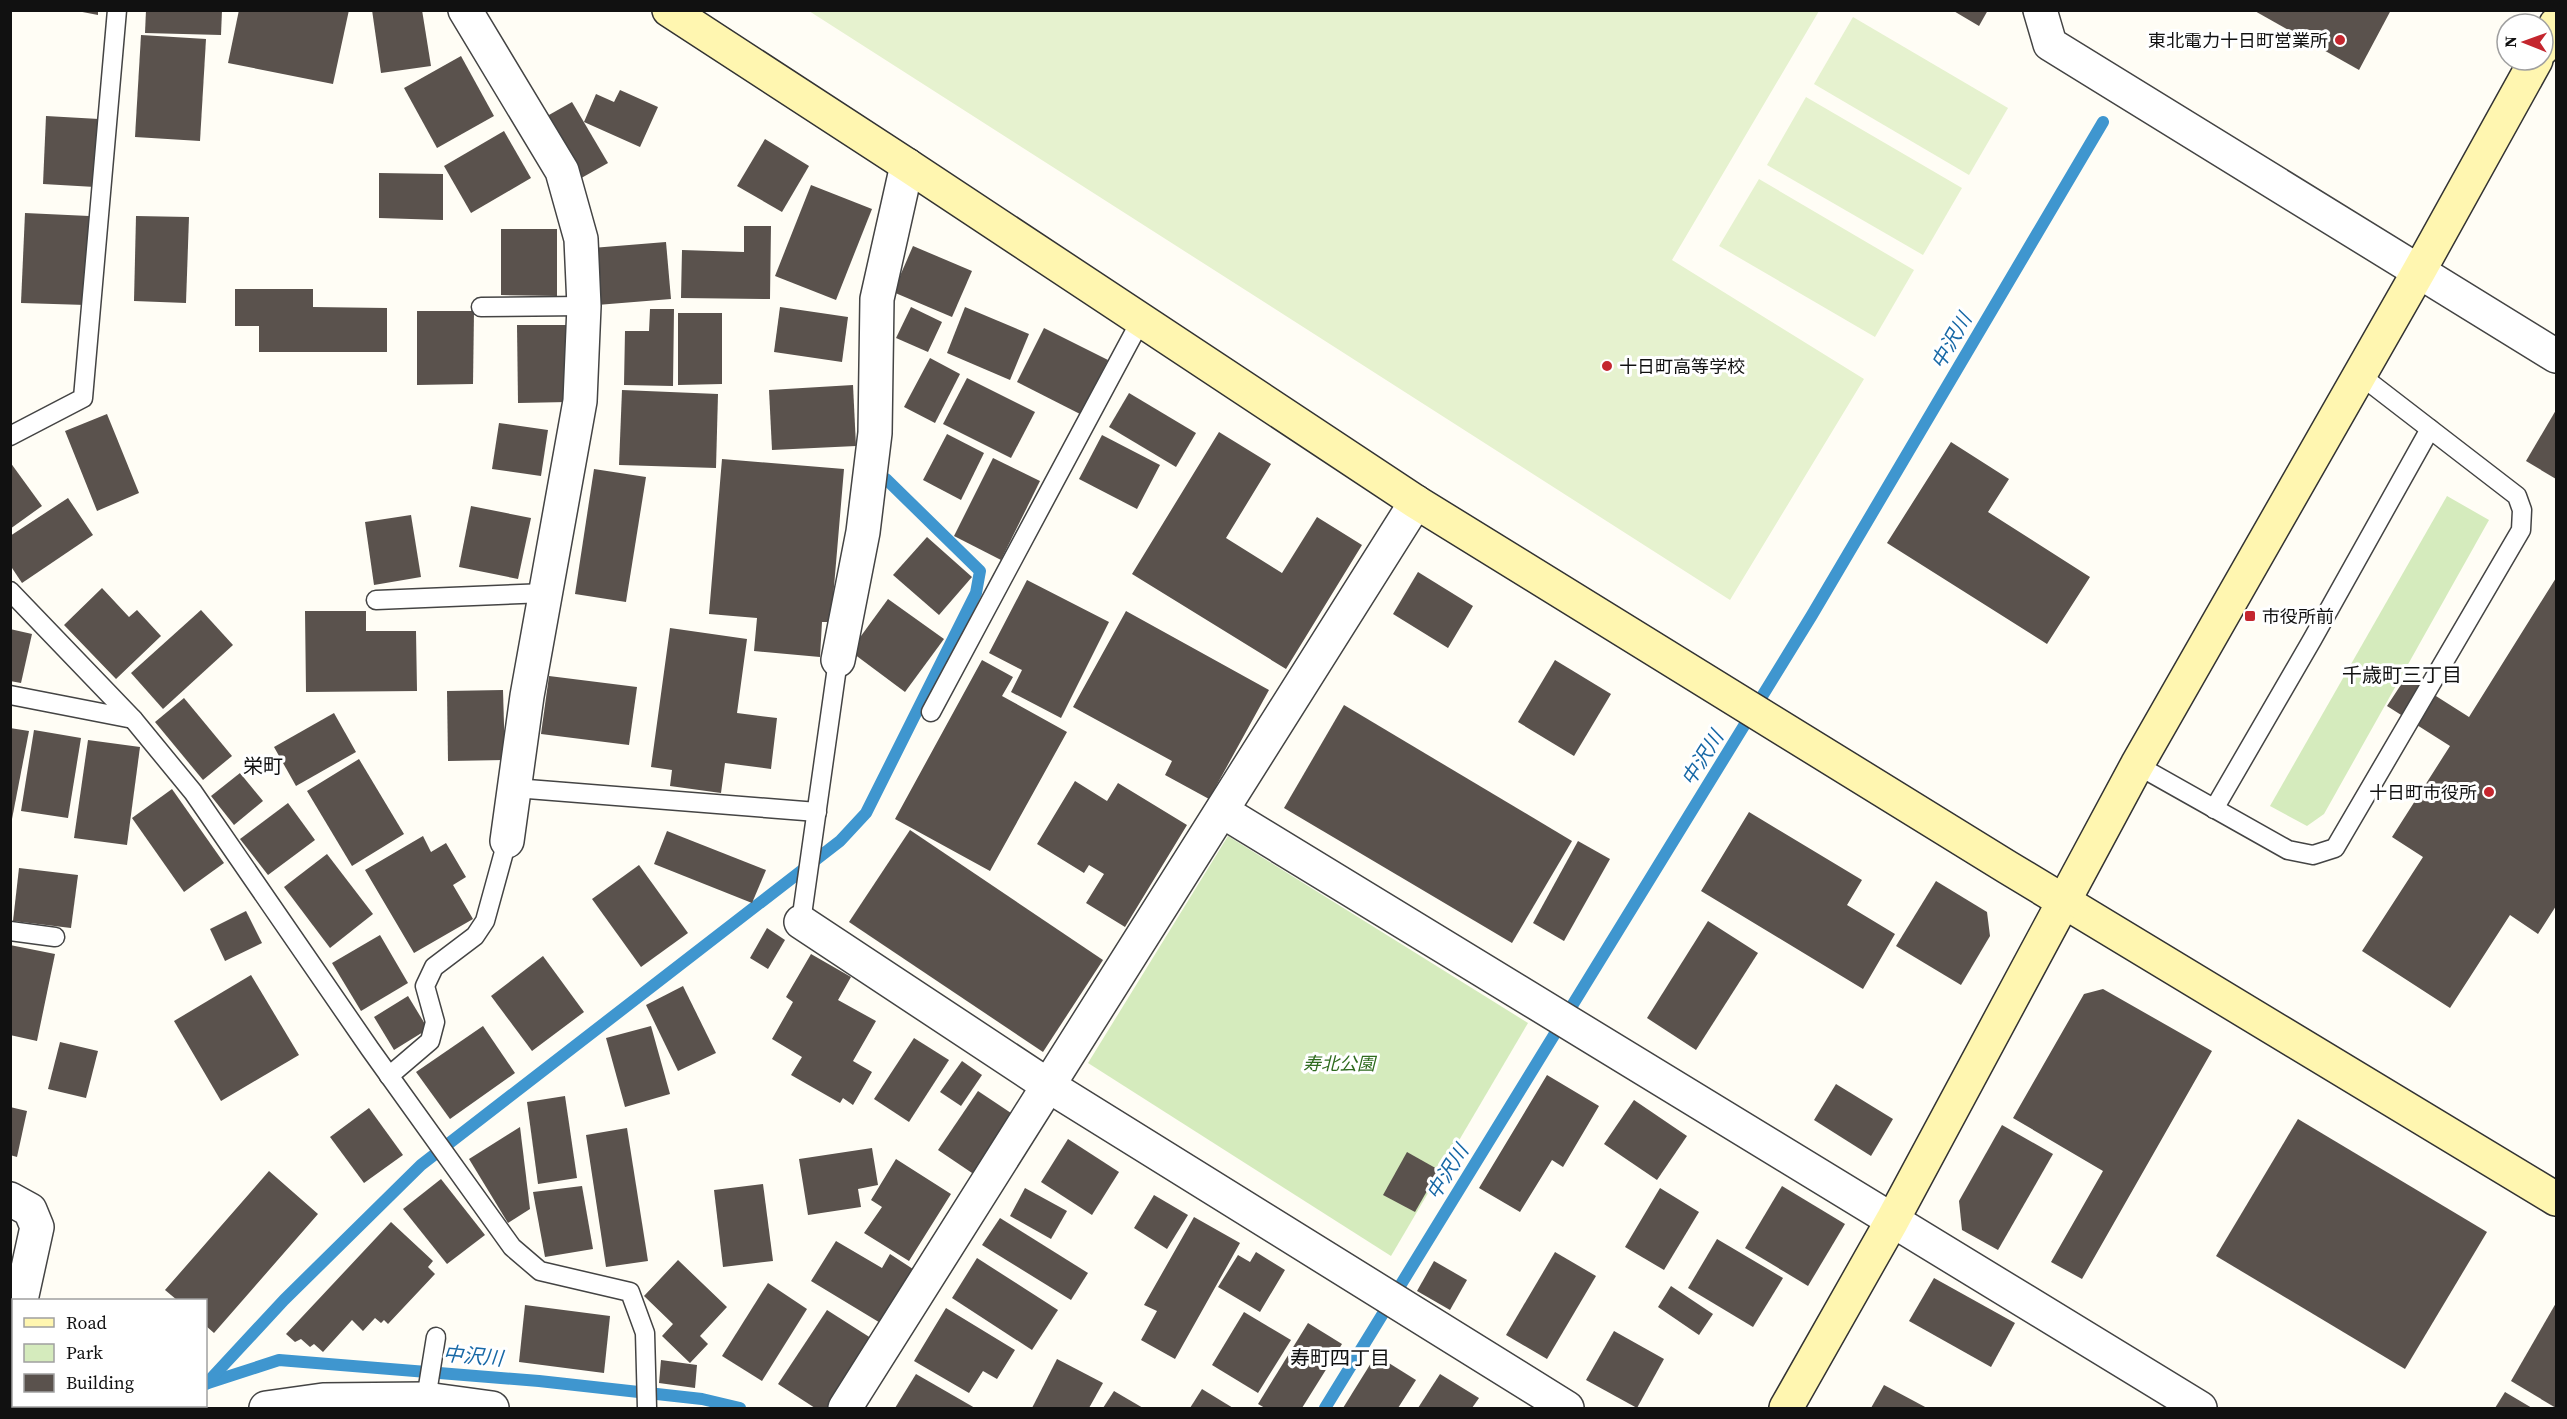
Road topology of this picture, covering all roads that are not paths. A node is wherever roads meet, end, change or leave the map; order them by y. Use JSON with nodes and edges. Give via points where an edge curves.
{"nodes":[{"id":1,"x":117,"y":10,"type":"edge"},
{"id":2,"x":465,"y":10,"type":"edge"},
{"id":3,"x":669,"y":10,"type":"edge"},
{"id":4,"x":2040,"y":10,"type":"edge"},
{"id":5,"x":2529,"y":72,"type":"edge"},
{"id":6,"x":908,"y":165,"type":"junction"},
{"id":7,"x":2419,"y":271,"type":"junction"},
{"id":8,"x":584,"y":306,"type":"junction"},
{"id":9,"x":481,"y":307,"type":"dead end"},
{"id":10,"x":1141,"y":320,"type":"junction"},
{"id":11,"x":2556,"y":356,"type":"edge"},
{"id":12,"x":2360,"y":375,"type":"junction"},
{"id":13,"x":2430,"y":429,"type":"junction"},
{"id":14,"x":10,"y":435,"type":"edge"},
{"id":15,"x":1416,"y":502,"type":"junction"},
{"id":16,"x":10,"y":591,"type":"edge"},
{"id":17,"x":546,"y":593,"type":"junction"},
{"id":18,"x":376,"y":600,"type":"dead end"},
{"id":19,"x":838,"y":660,"type":"joint"},
{"id":20,"x":10,"y":695,"type":"edge"},
{"id":21,"x":931,"y":712,"type":"dead end"},
{"id":22,"x":133,"y":719,"type":"junction"},
{"id":23,"x":2137,"y":765,"type":"junction"},
{"id":24,"x":515,"y":788,"type":"junction"},
{"id":25,"x":2214,"y":808,"type":"junction"},
{"id":26,"x":1222,"y":811,"type":"junction"},
{"id":27,"x":817,"y":812,"type":"junction"},
{"id":28,"x":507,"y":841,"type":"joint"},
{"id":29,"x":2063,"y":901,"type":"junction"},
{"id":30,"x":801,"y":922,"type":"joint"},
{"id":31,"x":10,"y":931,"type":"edge"},
{"id":32,"x":55,"y":937,"type":"dead end"},
{"id":33,"x":389,"y":1076,"type":"junction"},
{"id":34,"x":1049,"y":1086,"type":"junction"},
{"id":35,"x":10,"y":1199,"type":"edge"},
{"id":36,"x":2556,"y":1199,"type":"edge"},
{"id":37,"x":1892,"y":1221,"type":"junction"},
{"id":38,"x":21,"y":1299,"type":"edge"},
{"id":39,"x":435,"y":1337,"type":"dead end"},
{"id":40,"x":426,"y":1399,"type":"junction"},
{"id":41,"x":266,"y":1408,"type":"edge"},
{"id":42,"x":492,"y":1408,"type":"edge"},
{"id":43,"x":647,"y":1408,"type":"edge"},
{"id":44,"x":845,"y":1408,"type":"edge"},
{"id":45,"x":1567,"y":1408,"type":"edge"},
{"id":46,"x":1786,"y":1408,"type":"edge"},
{"id":47,"x":2200,"y":1408,"type":"edge"}],
"edges":[{"from":1,"to":14,"type":"lane","via":[[83,398]]},
{"from":2,"to":8,"type":"street","via":[[562,171],[581,239]]},
{"from":3,"to":6,"type":"street"},
{"from":4,"to":7,"type":"street","via":[[2050,44]]},
{"from":5,"to":7,"type":"street"},
{"from":6,"to":10,"type":"street"},
{"from":6,"to":19,"type":"street","via":[[877,299],[875,433],[863,532]]},
{"from":7,"to":11,"type":"street"},
{"from":7,"to":12,"type":"street"},
{"from":8,"to":9,"type":"lane"},
{"from":8,"to":17,"type":"street","via":[[580,401]]},
{"from":10,"to":15,"type":"street"},
{"from":10,"to":21,"type":"lane"},
{"from":12,"to":13,"type":"lane"},
{"from":12,"to":23,"type":"street"},
{"from":13,"to":25,"type":"lane"},
{"from":13,"to":25,"type":"lane","via":[[2517,496],[2522,510],[2521,530],[2335,848],[2313,855],[2288,850]]},
{"from":15,"to":26,"type":"street"},
{"from":15,"to":29,"type":"street"},
{"from":16,"to":22,"type":"lane"},
{"from":17,"to":18,"type":"lane"},
{"from":17,"to":24,"type":"street"},
{"from":19,"to":27,"type":"lane"},
{"from":20,"to":22,"type":"lane"},
{"from":22,"to":33,"type":"lane","via":[[193,792]]},
{"from":23,"to":25,"type":"lane"},
{"from":23,"to":29,"type":"street"},
{"from":24,"to":27,"type":"lane"},
{"from":24,"to":28,"type":"street"},
{"from":26,"to":34,"type":"street"},
{"from":26,"to":37,"type":"street"},
{"from":27,"to":30,"type":"lane"},
{"from":28,"to":33,"type":"lane","via":[[484,921],[474,936],[434,967],[425,986],[435,1022],[430,1041]]},
{"from":29,"to":36,"type":"street"},
{"from":29,"to":37,"type":"street"},
{"from":30,"to":34,"type":"street"},
{"from":31,"to":32,"type":"lane"},
{"from":33,"to":43,"type":"lane","via":[[512,1247],[540,1271],[630,1292],[645,1333]]},
{"from":34,"to":44,"type":"street"},
{"from":34,"to":45,"type":"street"},
{"from":35,"to":38,"type":"street","via":[[30,1210],[38,1227]]},
{"from":37,"to":46,"type":"street"},
{"from":37,"to":47,"type":"street"},
{"from":39,"to":40,"type":"lane"},
{"from":40,"to":41,"type":"street","via":[[323,1400]]},
{"from":40,"to":42,"type":"street"}]}
